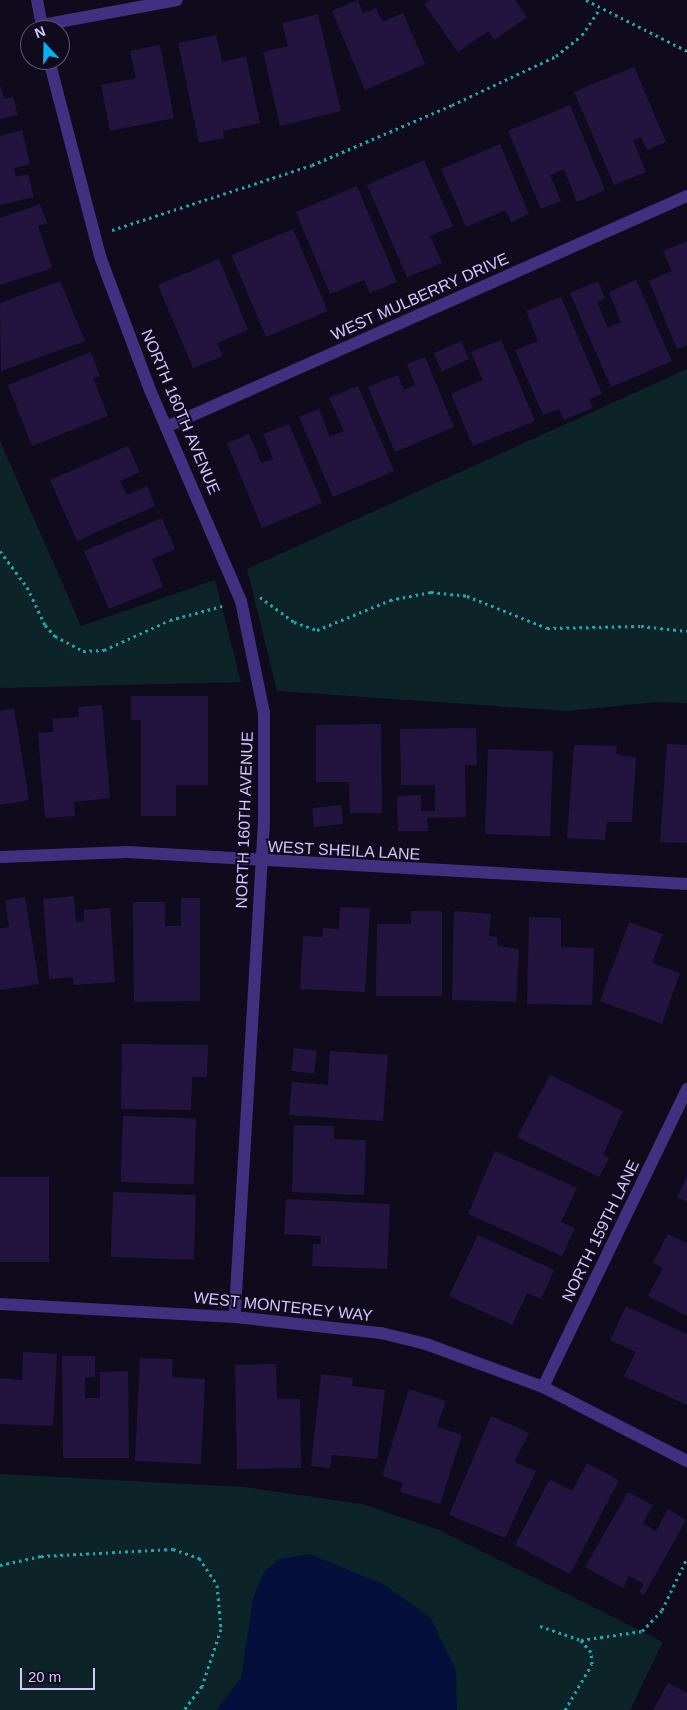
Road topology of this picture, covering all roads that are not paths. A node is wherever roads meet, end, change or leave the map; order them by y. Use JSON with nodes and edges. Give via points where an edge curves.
{"nodes":[{"id":1,"x":37,"y":0,"type":"edge"},
{"id":2,"x":177,"y":0,"type":"edge"},
{"id":3,"x":41,"y":20,"type":"edge"},
{"id":4,"x":70,"y":22,"type":"edge"},
{"id":5,"x":52,"y":70,"type":"edge"},
{"id":6,"x":687,"y":196,"type":"edge"},
{"id":7,"x":166,"y":428,"type":"junction"},
{"id":8,"x":0,"y":857,"type":"edge"},
{"id":9,"x":262,"y":863,"type":"junction"},
{"id":10,"x":687,"y":884,"type":"edge"},
{"id":11,"x":687,"y":1089,"type":"edge"},
{"id":12,"x":0,"y":1304,"type":"edge"},
{"id":13,"x":235,"y":1317,"type":"junction"},
{"id":14,"x":543,"y":1387,"type":"junction"},
{"id":15,"x":687,"y":1460,"type":"edge"}],
"edges":[{"from":1,"to":3,"type":"street"},
{"from":2,"to":4,"type":"street"},
{"from":5,"to":7,"type":"street","name":"NORTH 160TH AVENUE","via":[[95,236]]},
{"from":6,"to":7,"type":"street","name":"WEST MULBERRY DRIVE"},
{"from":7,"to":9,"type":"street","name":"NORTH 160TH AVENUE","via":[[241,601],[264,713]]},
{"from":8,"to":9,"type":"street","name":"WEST SHEILA LANE","via":[[104,851]]},
{"from":9,"to":10,"type":"street","name":"WEST SHEILA LANE"},
{"from":9,"to":13,"type":"street","name":"NORTH 160TH AVENUE"},
{"from":11,"to":14,"type":"street","name":"NORTH 159TH LANE"},
{"from":12,"to":13,"type":"street","name":"WEST MONTEREY WAY"},
{"from":13,"to":14,"type":"street","name":"WEST MONTEREY WAY","via":[[381,1333],[426,1344]]},
{"from":14,"to":15,"type":"street","name":"WEST MONTEREY WAY"}]}
